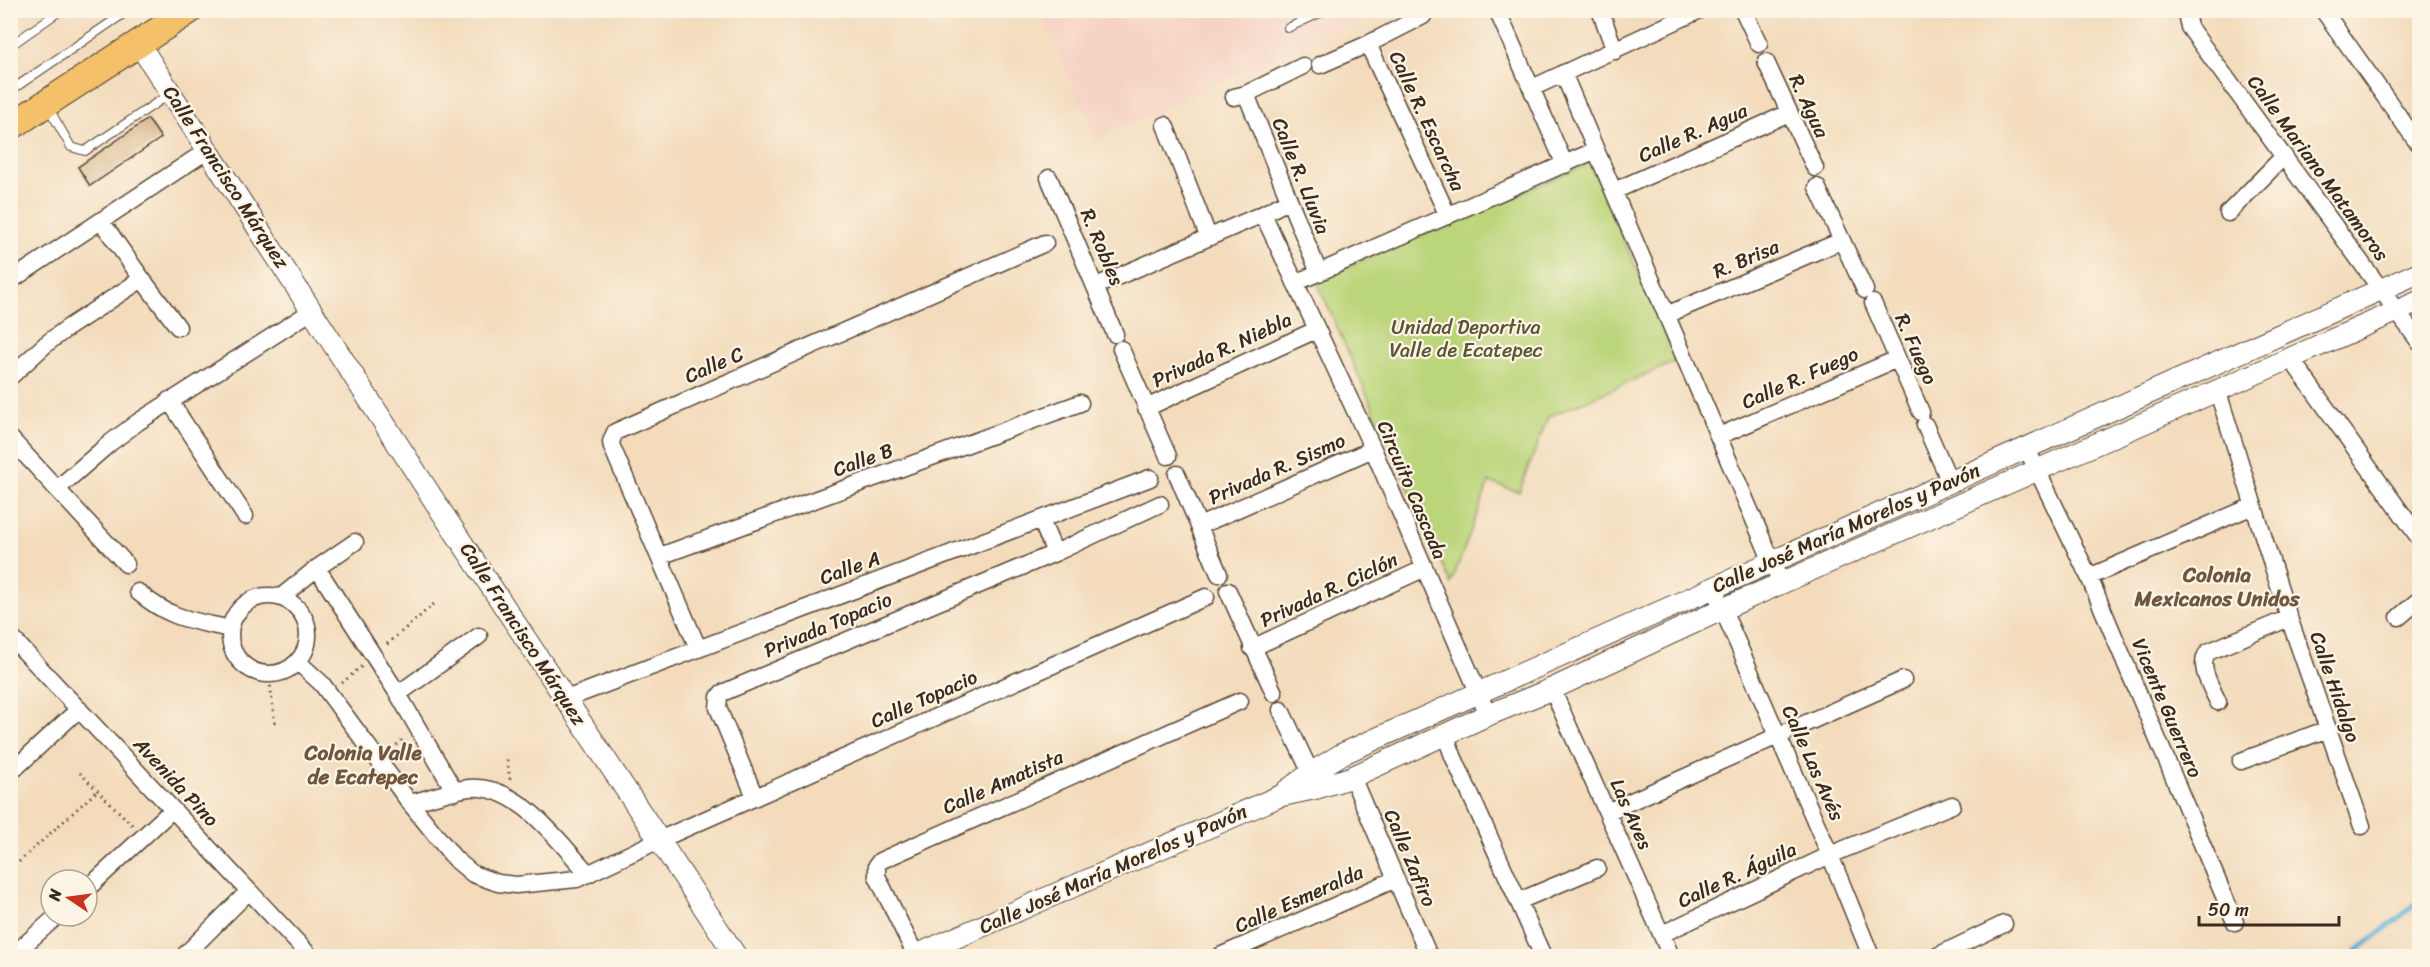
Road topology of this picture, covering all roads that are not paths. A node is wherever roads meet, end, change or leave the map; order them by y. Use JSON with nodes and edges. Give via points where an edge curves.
{"nodes":[{"id":1,"x":61,"y":10,"type":"edge"},
{"id":2,"x":129,"y":10,"type":"edge"},
{"id":3,"x":190,"y":10,"type":"edge"},
{"id":4,"x":1326,"y":10,"type":"edge"},
{"id":5,"x":1497,"y":10,"type":"edge"},
{"id":6,"x":1600,"y":10,"type":"edge"},
{"id":7,"x":1700,"y":10,"type":"edge"},
{"id":8,"x":1743,"y":10,"type":"edge"},
{"id":9,"x":2323,"y":10,"type":"edge"},
{"id":10,"x":2188,"y":14,"type":"edge"},
{"id":11,"x":1423,"y":16,"type":"dead end"},
{"id":12,"x":1288,"y":28,"type":"dead end"},
{"id":13,"x":140,"y":44,"type":"junction"},
{"id":14,"x":1368,"y":44,"type":"junction"},
{"id":15,"x":1758,"y":44,"type":"dead end"},
{"id":16,"x":10,"y":46,"type":"edge"},
{"id":17,"x":1615,"y":51,"type":"junction"},
{"id":18,"x":1766,"y":62,"type":"dead end"},
{"id":19,"x":1563,"y":74,"type":"junction"},
{"id":20,"x":1532,"y":88,"type":"junction"},
{"id":21,"x":10,"y":91,"type":"edge"},
{"id":22,"x":172,"y":92,"type":"junction"},
{"id":23,"x":47,"y":104,"type":"junction"},
{"id":24,"x":1789,"y":113,"type":"junction"},
{"id":25,"x":1165,"y":125,"type":"dead end"},
{"id":26,"x":10,"y":127,"type":"edge"},
{"id":27,"x":2420,"y":146,"type":"edge"},
{"id":28,"x":208,"y":150,"type":"junction"},
{"id":29,"x":1596,"y":150,"type":"junction"},
{"id":30,"x":2284,"y":156,"type":"junction"},
{"id":31,"x":1565,"y":165,"type":"junction"},
{"id":32,"x":1815,"y":168,"type":"dead end"},
{"id":33,"x":1049,"y":178,"type":"dead end"},
{"id":34,"x":1817,"y":187,"type":"dead end"},
{"id":35,"x":1614,"y":191,"type":"junction"},
{"id":36,"x":1288,"y":201,"type":"junction"},
{"id":37,"x":2228,"y":213,"type":"dead end"},
{"id":38,"x":1263,"y":214,"type":"junction"},
{"id":39,"x":1448,"y":216,"type":"junction"},
{"id":40,"x":101,"y":221,"type":"junction"},
{"id":41,"x":1208,"y":236,"type":"junction"},
{"id":42,"x":1841,"y":241,"type":"junction"},
{"id":43,"x":1045,"y":243,"type":"dead end"},
{"id":44,"x":2420,"y":272,"type":"edge"},
{"id":45,"x":1319,"y":273,"type":"junction"},
{"id":46,"x":142,"y":279,"type":"junction"},
{"id":47,"x":10,"y":281,"type":"edge"},
{"id":48,"x":1295,"y":283,"type":"junction"},
{"id":49,"x":1096,"y":286,"type":"junction"},
{"id":50,"x":2380,"y":289,"type":"junction"},
{"id":51,"x":2420,"y":301,"type":"edge"},
{"id":52,"x":312,"y":311,"type":"junction"},
{"id":53,"x":2396,"y":311,"type":"junction"},
{"id":54,"x":1666,"y":315,"type":"junction"},
{"id":55,"x":178,"y":327,"type":"dead end"},
{"id":56,"x":1316,"y":330,"type":"junction"},
{"id":57,"x":2420,"y":343,"type":"edge"},
{"id":58,"x":1898,"y":359,"type":"junction"},
{"id":59,"x":2291,"y":359,"type":"junction"},
{"id":60,"x":10,"y":376,"type":"edge"},
{"id":61,"x":2217,"y":389,"type":"junction"},
{"id":62,"x":169,"y":400,"type":"junction"},
{"id":63,"x":1080,"y":403,"type":"dead end"},
{"id":64,"x":1146,"y":408,"type":"junction"},
{"id":65,"x":1719,"y":436,"type":"junction"},
{"id":66,"x":10,"y":438,"type":"edge"},
{"id":67,"x":2026,"y":447,"type":"junction"},
{"id":68,"x":1373,"y":449,"type":"junction"},
{"id":69,"x":1168,"y":456,"type":"dead end"},
{"id":70,"x":2039,"y":470,"type":"junction"},
{"id":71,"x":1177,"y":474,"type":"dead end"},
{"id":72,"x":1150,"y":478,"type":"dead end"},
{"id":73,"x":1950,"y":482,"type":"junction"},
{"id":74,"x":57,"y":489,"type":"junction"},
{"id":75,"x":1160,"y":504,"type":"dead end"},
{"id":76,"x":2253,"y":506,"type":"junction"},
{"id":77,"x":244,"y":516,"type":"dead end"},
{"id":78,"x":1041,"y":520,"type":"junction"},
{"id":79,"x":1199,"y":526,"type":"junction"},
{"id":80,"x":2420,"y":539,"type":"edge"},
{"id":81,"x":355,"y":542,"type":"dead end"},
{"id":82,"x":1055,"y":553,"type":"junction"},
{"id":83,"x":660,"y":556,"type":"junction"},
{"id":84,"x":1772,"y":562,"type":"junction"},
{"id":85,"x":126,"y":564,"type":"dead end"},
{"id":86,"x":317,"y":568,"type":"junction"},
{"id":87,"x":1423,"y":569,"type":"junction"},
{"id":88,"x":1220,"y":574,"type":"dead end"},
{"id":89,"x":2089,"y":577,"type":"junction"},
{"id":90,"x":1781,"y":583,"type":"junction"},
{"id":91,"x":1713,"y":587,"type":"junction"},
{"id":92,"x":1228,"y":591,"type":"dead end"},
{"id":93,"x":138,"y":592,"type":"dead end"},
{"id":94,"x":281,"y":597,"type":"junction"},
{"id":95,"x":1206,"y":597,"type":"dead end"},
{"id":96,"x":2420,"y":599,"type":"edge"},
{"id":97,"x":1723,"y":609,"type":"junction"},
{"id":98,"x":2399,"y":617,"type":"dead end"},
{"id":99,"x":2289,"y":618,"type":"junction"},
{"id":100,"x":230,"y":629,"type":"junction"},
{"id":101,"x":478,"y":636,"type":"dead end"},
{"id":102,"x":14,"y":648,"type":"edge"},
{"id":103,"x":698,"y":648,"type":"junction"},
{"id":104,"x":1252,"y":648,"type":"junction"},
{"id":105,"x":298,"y":662,"type":"junction"},
{"id":106,"x":1903,"y":680,"type":"dead end"},
{"id":107,"x":1552,"y":689,"type":"junction"},
{"id":108,"x":1274,"y":693,"type":"dead end"},
{"id":109,"x":1478,"y":693,"type":"junction"},
{"id":110,"x":398,"y":694,"type":"junction"},
{"id":111,"x":566,"y":699,"type":"junction"},
{"id":112,"x":1240,"y":701,"type":"dead end"},
{"id":113,"x":2218,"y":702,"type":"dead end"},
{"id":114,"x":78,"y":710,"type":"junction"},
{"id":115,"x":1281,"y":710,"type":"dead end"},
{"id":116,"x":1488,"y":715,"type":"junction"},
{"id":117,"x":2328,"y":729,"type":"junction"},
{"id":118,"x":1446,"y":736,"type":"junction"},
{"id":119,"x":1778,"y":737,"type":"junction"},
{"id":120,"x":2241,"y":761,"type":"dead end"},
{"id":121,"x":10,"y":773,"type":"edge"},
{"id":122,"x":1352,"y":777,"type":"junction"},
{"id":123,"x":1314,"y":780,"type":"junction"},
{"id":124,"x":455,"y":792,"type":"junction"},
{"id":125,"x":755,"y":797,"type":"junction"},
{"id":126,"x":410,"y":803,"type":"junction"},
{"id":127,"x":1952,"y":805,"type":"dead end"},
{"id":128,"x":172,"y":810,"type":"junction"},
{"id":129,"x":1607,"y":812,"type":"junction"},
{"id":130,"x":2362,"y":826,"type":"dead end"},
{"id":131,"x":659,"y":840,"type":"junction"},
{"id":132,"x":1830,"y":855,"type":"junction"},
{"id":133,"x":1597,"y":868,"type":"dead end"},
{"id":134,"x":588,"y":874,"type":"junction"},
{"id":135,"x":99,"y":878,"type":"edge"},
{"id":136,"x":1396,"y":879,"type":"junction"},
{"id":137,"x":249,"y":891,"type":"junction"},
{"id":138,"x":1519,"y":901,"type":"junction"},
{"id":139,"x":2235,"y":922,"type":"dead end"},
{"id":140,"x":2004,"y":924,"type":"dead end"},
{"id":141,"x":44,"y":928,"type":"edge"},
{"id":142,"x":1662,"y":934,"type":"junction"},
{"id":143,"x":915,"y":956,"type":"edge"},
{"id":144,"x":12,"y":957,"type":"edge"},
{"id":145,"x":184,"y":957,"type":"edge"},
{"id":146,"x":310,"y":957,"type":"edge"},
{"id":147,"x":736,"y":957,"type":"edge"},
{"id":148,"x":1220,"y":957,"type":"edge"},
{"id":149,"x":1429,"y":957,"type":"edge"},
{"id":150,"x":1543,"y":957,"type":"edge"},
{"id":151,"x":1671,"y":957,"type":"edge"},
{"id":152,"x":1871,"y":957,"type":"edge"},
{"id":153,"x":1937,"y":957,"type":"edge"}],
"edges":[{"from":1,"to":16,"type":"lane"},
{"from":2,"to":21,"type":"lane"},
{"from":3,"to":13,"type":"highway"},
{"from":4,"to":12,"type":"lane"},
{"from":5,"to":20,"type":"street"},
{"from":6,"to":17,"type":"street"},
{"from":7,"to":17,"type":"street"},
{"from":8,"to":15,"type":"street"},
{"from":9,"to":27,"type":"street"},
{"from":10,"to":30,"type":"street","name":"Calle Mariano Matamoros","via":[[2189,27]]},
{"from":11,"to":14,"type":"street"},
{"from":13,"to":22,"type":"street","name":"Calle Francisco Márquez"},
{"from":13,"to":23,"type":"highway"},
{"from":14,"to":36,"type":"street","name":"Calle R. Lluvia","via":[[1240,95]]},
{"from":14,"to":39,"type":"street","name":"Calle R. Escarcha"},
{"from":17,"to":19,"type":"street"},
{"from":18,"to":24,"type":"street","name":"R. Agua"},
{"from":19,"to":20,"type":"street"},
{"from":19,"to":29,"type":"street"},
{"from":20,"to":31,"type":"street"},
{"from":22,"to":23,"type":"lane","via":[[85,151],[71,147]]},
{"from":22,"to":28,"type":"street","name":"Calle Francisco Márquez"},
{"from":23,"to":26,"type":"highway"},
{"from":24,"to":32,"type":"street","name":"R. Agua"},
{"from":24,"to":35,"type":"street","name":"Calle R. Agua"},
{"from":25,"to":41,"type":"street"},
{"from":28,"to":40,"type":"street"},
{"from":28,"to":52,"type":"street","name":"Calle Francisco Márquez"},
{"from":29,"to":31,"type":"street"},
{"from":29,"to":35,"type":"street"},
{"from":30,"to":37,"type":"street"},
{"from":30,"to":50,"type":"street","name":"Calle Mariano Matamoros"},
{"from":31,"to":39,"type":"street"},
{"from":33,"to":49,"type":"street","name":"R. Robles"},
{"from":34,"to":42,"type":"street"},
{"from":35,"to":54,"type":"street"},
{"from":36,"to":38,"type":"street"},
{"from":36,"to":45,"type":"street","name":"Calle R. Lluvia"},
{"from":38,"to":41,"type":"street"},
{"from":38,"to":48,"type":"street","name":"Circuito Cascada"},
{"from":39,"to":45,"type":"street"},
{"from":40,"to":46,"type":"street"},
{"from":40,"to":47,"type":"street"},
{"from":41,"to":49,"type":"street"},
{"from":42,"to":54,"type":"street","name":"R. Brisa"},
{"from":42,"to":58,"type":"street","name":"R. Fuego"},
{"from":43,"to":83,"type":"street","name":"Calle C","via":[[615,432],[612,447]]},
{"from":44,"to":50,"type":"street","name":"Calle José María Morelos y Pavón"},
{"from":45,"to":48,"type":"street"},
{"from":46,"to":55,"type":"street"},
{"from":46,"to":60,"type":"street","via":[[46,344]]},
{"from":48,"to":56,"type":"street","name":"Circuito Cascada"},
{"from":49,"to":64,"type":"street","name":"R. Robles"},
{"from":50,"to":53,"type":"street","name":"Calle Mariano Matamoros"},
{"from":50,"to":67,"type":"street","name":"Calle José María Morelos y Pavón"},
{"from":51,"to":53,"type":"street","name":"Calle José María Morelos y Pavón"},
{"from":52,"to":62,"type":"street"},
{"from":52,"to":111,"type":"street","name":"Calle Francisco Márquez"},
{"from":53,"to":57,"type":"street","name":"Calle Mariano Matamoros"},
{"from":53,"to":59,"type":"street","name":"Calle José María Morelos y Pavón"},
{"from":54,"to":65,"type":"street"},
{"from":56,"to":64,"type":"street","name":"Privada R. Niebla"},
{"from":56,"to":68,"type":"street","name":"Circuito Cascada"},
{"from":58,"to":65,"type":"street","name":"Calle R. Fuego"},
{"from":58,"to":73,"type":"street","name":"R. Fuego"},
{"from":59,"to":61,"type":"street","name":"Calle José María Morelos y Pavón"},
{"from":59,"to":80,"type":"street"},
{"from":61,"to":70,"type":"street","name":"Calle José María Morelos y Pavón"},
{"from":61,"to":76,"type":"street","name":"Calle Hidalgo"},
{"from":62,"to":74,"type":"street","via":[[110,443]]},
{"from":62,"to":77,"type":"street"},
{"from":63,"to":83,"type":"street","name":"Calle B"},
{"from":64,"to":69,"type":"street","name":"R. Robles"},
{"from":65,"to":84,"type":"street"},
{"from":66,"to":74,"type":"street"},
{"from":67,"to":70,"type":"street","name":"Vicente Guerrero"},
{"from":67,"to":73,"type":"street","name":"Calle José María Morelos y Pavón"},
{"from":68,"to":79,"type":"street","name":"Privada R. Sismo"},
{"from":68,"to":87,"type":"street","name":"Circuito Cascada"},
{"from":70,"to":89,"type":"street","name":"Vicente Guerrero"},
{"from":70,"to":90,"type":"street","name":"Calle José María Morelos y Pavón"},
{"from":71,"to":79,"type":"street"},
{"from":72,"to":78,"type":"street","name":"Calle A"},
{"from":73,"to":84,"type":"street","name":"Calle José María Morelos y Pavón"},
{"from":74,"to":85,"type":"street"},
{"from":75,"to":82,"type":"street","name":"Privada Topacio"},
{"from":76,"to":89,"type":"street"},
{"from":76,"to":99,"type":"street","name":"Calle Hidalgo"},
{"from":78,"to":82,"type":"street"},
{"from":78,"to":103,"type":"street","name":"Calle A"},
{"from":79,"to":88,"type":"street"},
{"from":81,"to":86,"type":"street"},
{"from":82,"to":125,"type":"street","name":"Privada Topacio","via":[[722,693],[718,708]]},
{"from":83,"to":103,"type":"street","name":"Calle C"},
{"from":84,"to":90,"type":"street"},
{"from":84,"to":91,"type":"street","name":"Calle José María Morelos y Pavón"},
{"from":86,"to":94,"type":"street"},
{"from":86,"to":110,"type":"street"},
{"from":87,"to":104,"type":"street","name":"Privada R. Ciclón"},
{"from":87,"to":109,"type":"street","name":"Circuito Cascada"},
{"from":89,"to":139,"type":"street","name":"Vicente Guerrero"},
{"from":90,"to":97,"type":"street","name":"Calle José María Morelos y Pavón"},
{"from":91,"to":97,"type":"street","name":"Calle Las Avés"},
{"from":91,"to":109,"type":"street","name":"Calle José María Morelos y Pavón"},
{"from":92,"to":104,"type":"street"},
{"from":93,"to":100,"type":"street","via":[[171,615]]},
{"from":94,"to":100,"type":"street","via":[[264,595],[248,601],[236,613]]},
{"from":94,"to":105,"type":"street","via":[[298,607],[307,625],[307,645]]},
{"from":95,"to":125,"type":"street","name":"Calle Topacio"},
{"from":96,"to":98,"type":"street"},
{"from":97,"to":107,"type":"street","name":"Calle José María Morelos y Pavón"},
{"from":97,"to":119,"type":"street","name":"Calle Las Avés"},
{"from":99,"to":113,"type":"street","via":[[2204,656],[2204,667]]},
{"from":99,"to":117,"type":"street","name":"Calle Hidalgo"},
{"from":100,"to":105,"type":"street","via":[[233,651],[247,668],[269,674]]},
{"from":101,"to":110,"type":"street"},
{"from":102,"to":114,"type":"street","name":"Avenida Pino"},
{"from":103,"to":111,"type":"street","name":"Calle A"},
{"from":104,"to":108,"type":"street"},
{"from":105,"to":126,"type":"street","name":"Calle Topacio","via":[[322,684]]},
{"from":106,"to":119,"type":"street"},
{"from":107,"to":116,"type":"street","name":"Calle José María Morelos y Pavón"},
{"from":107,"to":129,"type":"street","name":"Las Aves"},
{"from":109,"to":116,"type":"street","name":"Circuito Cascada"},
{"from":109,"to":123,"type":"street","name":"Calle José María Morelos y Pavón","via":[[1342,754]]},
{"from":110,"to":124,"type":"street"},
{"from":111,"to":131,"type":"street","name":"Calle Francisco Márquez"},
{"from":112,"to":143,"type":"street","name":"Calle Amatista","via":[[880,861],[877,876]]},
{"from":114,"to":121,"type":"street"},
{"from":114,"to":128,"type":"street","name":"Avenida Pino"},
{"from":115,"to":123,"type":"street"},
{"from":116,"to":118,"type":"street","name":"Calle José María Morelos y Pavón"},
{"from":117,"to":120,"type":"street"},
{"from":117,"to":130,"type":"street","name":"Calle Hidalgo"},
{"from":118,"to":122,"type":"street","name":"Calle José María Morelos y Pavón"},
{"from":118,"to":138,"type":"street"},
{"from":119,"to":129,"type":"street"},
{"from":119,"to":132,"type":"street","name":"Calle Las Avés"},
{"from":122,"to":123,"type":"street","name":"Calle José María Morelos y Pavón"},
{"from":122,"to":136,"type":"street","name":"Calle Zafiro"},
{"from":123,"to":143,"type":"street","name":"Calle José María Morelos y Pavón"},
{"from":124,"to":126,"type":"street"},
{"from":124,"to":134,"type":"street","via":[[468,788],[490,790],[514,799]]},
{"from":125,"to":131,"type":"street","name":"Calle Topacio"},
{"from":126,"to":134,"type":"street","name":"Calle Topacio","via":[[455,859],[473,874],[516,885],[577,879]]},
{"from":127,"to":132,"type":"street","name":"Calle R. Águila"},
{"from":128,"to":135,"type":"street"},
{"from":128,"to":137,"type":"street","name":"Avenida Pino"},
{"from":129,"to":142,"type":"street","name":"Las Aves"},
{"from":131,"to":134,"type":"street","name":"Calle Topacio"},
{"from":131,"to":147,"type":"street","name":"Calle Francisco Márquez"},
{"from":132,"to":142,"type":"street","name":"Calle R. Águila"},
{"from":132,"to":152,"type":"street","name":"Calle Las Avés"},
{"from":133,"to":138,"type":"street"},
{"from":136,"to":148,"type":"street","name":"Calle Esmeralda"},
{"from":136,"to":149,"type":"street","name":"Calle Zafiro"},
{"from":137,"to":145,"type":"street"},
{"from":137,"to":146,"type":"street","name":"Avenida Pino"},
{"from":138,"to":150,"type":"street"},
{"from":140,"to":153,"type":"street"},
{"from":141,"to":144,"type":"street"},
{"from":142,"to":151,"type":"street","name":"Las Aves"}]}
